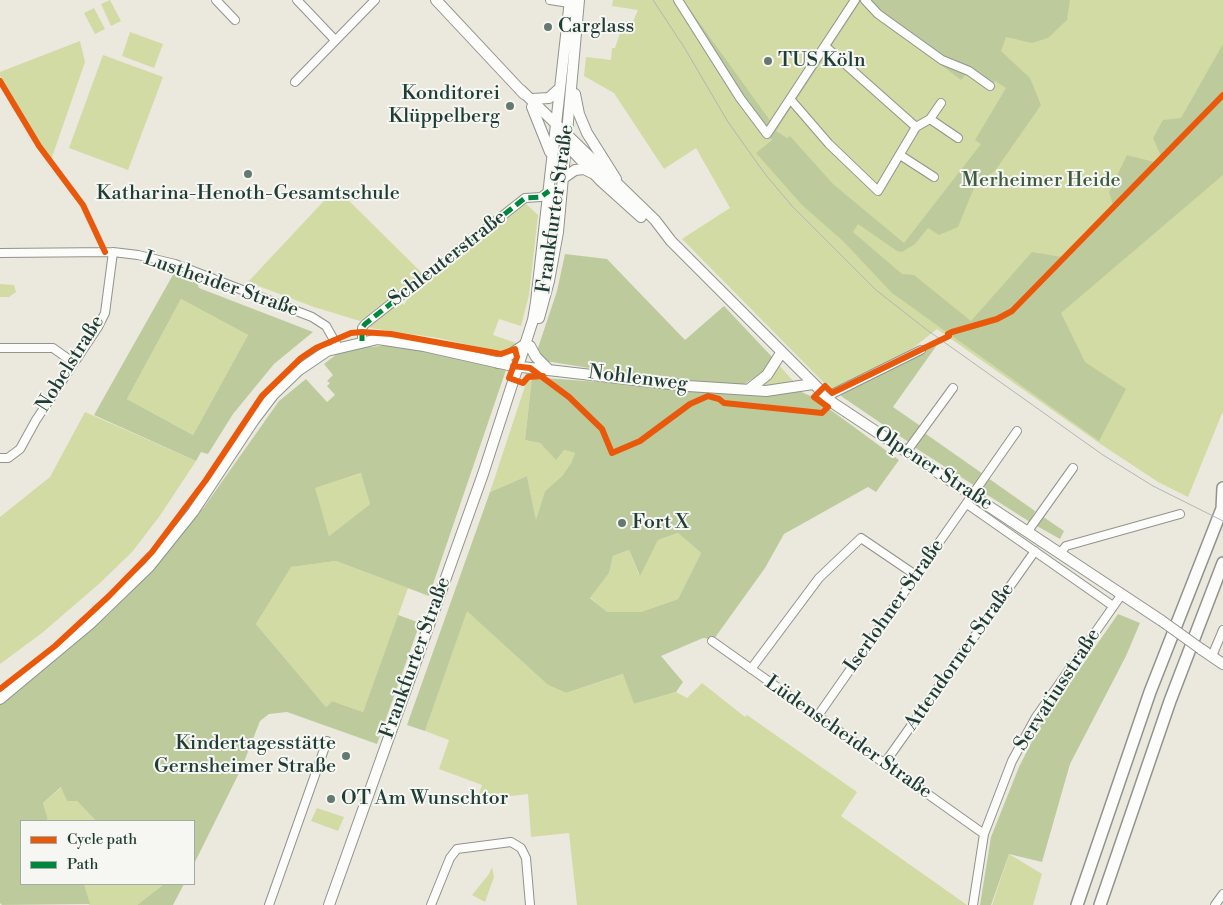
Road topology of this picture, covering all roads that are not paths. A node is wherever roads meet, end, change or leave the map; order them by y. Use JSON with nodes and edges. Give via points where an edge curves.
{"nodes":[{"id":1,"x":216,"y":0,"type":"edge"},
{"id":2,"x":297,"y":0,"type":"edge"},
{"id":3,"x":375,"y":0,"type":"edge"},
{"id":4,"x":436,"y":0,"type":"edge"},
{"id":5,"x":550,"y":0,"type":"edge"},
{"id":6,"x":678,"y":0,"type":"edge"},
{"id":7,"x":856,"y":0,"type":"edge"},
{"id":8,"x":865,"y":0,"type":"edge"},
{"id":9,"x":573,"y":1,"type":"edge"},
{"id":10,"x":235,"y":20,"type":"dead end"},
{"id":11,"x":335,"y":40,"type":"junction"},
{"id":12,"x":826,"y":46,"type":"junction"},
{"id":13,"x":574,"y":68,"type":"junction"},
{"id":14,"x":294,"y":82,"type":"dead end"},
{"id":15,"x":990,"y":86,"type":"dead end"},
{"id":16,"x":560,"y":88,"type":"junction"},
{"id":17,"x":791,"y":100,"type":"junction"},
{"id":18,"x":532,"y":103,"type":"junction"},
{"id":19,"x":941,"y":103,"type":"dead end"},
{"id":20,"x":930,"y":119,"type":"junction"},
{"id":21,"x":916,"y":127,"type":"junction"},
{"id":22,"x":555,"y":128,"type":"junction"},
{"id":23,"x":958,"y":138,"type":"dead end"},
{"id":24,"x":567,"y":140,"type":"junction"},
{"id":25,"x":551,"y":155,"type":"junction"},
{"id":26,"x":900,"y":155,"type":"junction"},
{"id":27,"x":594,"y":174,"type":"junction"},
{"id":28,"x":934,"y":177,"type":"dead end"},
{"id":29,"x":562,"y":179,"type":"junction"},
{"id":30,"x":622,"y":189,"type":"junction"},
{"id":31,"x":549,"y":191,"type":"junction"},
{"id":32,"x":671,"y":241,"type":"junction"},
{"id":33,"x":113,"y":252,"type":"junction"},
{"id":34,"x":0,"y":253,"type":"edge"},
{"id":35,"x":362,"y":341,"type":"junction"},
{"id":36,"x":527,"y":345,"type":"junction"},
{"id":37,"x":338,"y":347,"type":"junction"},
{"id":38,"x":0,"y":348,"type":"edge"},
{"id":39,"x":920,"y":350,"type":"dead end"},
{"id":40,"x":781,"y":353,"type":"junction"},
{"id":41,"x":74,"y":362,"type":"junction"},
{"id":42,"x":498,"y":363,"type":"junction"},
{"id":43,"x":520,"y":366,"type":"junction"},
{"id":44,"x":549,"y":370,"type":"junction"},
{"id":45,"x":813,"y":384,"type":"junction"},
{"id":46,"x":953,"y":388,"type":"dead end"},
{"id":47,"x":748,"y":390,"type":"junction"},
{"id":48,"x":826,"y":397,"type":"junction"},
{"id":49,"x":1017,"y":430,"type":"dead end"},
{"id":50,"x":907,"y":451,"type":"junction"},
{"id":51,"x":0,"y":458,"type":"edge"},
{"id":52,"x":1072,"y":468,"type":"dead end"},
{"id":53,"x":1223,"y":488,"type":"edge"},
{"id":54,"x":972,"y":495,"type":"junction"},
{"id":55,"x":967,"y":504,"type":"junction"},
{"id":56,"x":1222,"y":507,"type":"edge"},
{"id":57,"x":1180,"y":514,"type":"dead end"},
{"id":58,"x":1028,"y":531,"type":"junction"},
{"id":59,"x":1035,"y":551,"type":"junction"},
{"id":60,"x":1061,"y":552,"type":"junction"},
{"id":61,"x":1223,"y":563,"type":"edge"},
{"id":62,"x":917,"y":576,"type":"junction"},
{"id":63,"x":1122,"y":594,"type":"junction"},
{"id":64,"x":1113,"y":606,"type":"junction"},
{"id":65,"x":1223,"y":630,"type":"edge"},
{"id":66,"x":712,"y":641,"type":"dead end"},
{"id":67,"x":1212,"y":656,"type":"junction"},
{"id":68,"x":1223,"y":664,"type":"edge"},
{"id":69,"x":751,"y":669,"type":"junction"},
{"id":70,"x":0,"y":699,"type":"edge"},
{"id":71,"x":817,"y":717,"type":"junction"},
{"id":72,"x":327,"y":741,"type":"dead end"},
{"id":73,"x":884,"y":764,"type":"junction"},
{"id":74,"x":984,"y":834,"type":"junction"},
{"id":75,"x":1223,"y":894,"type":"edge"},
{"id":76,"x":269,"y":905,"type":"edge"},
{"id":77,"x":329,"y":905,"type":"edge"},
{"id":78,"x":431,"y":905,"type":"edge"},
{"id":79,"x":530,"y":905,"type":"edge"},
{"id":80,"x":973,"y":905,"type":"edge"},
{"id":81,"x":1077,"y":905,"type":"edge"},
{"id":82,"x":1100,"y":905,"type":"edge"},
{"id":83,"x":1215,"y":905,"type":"edge"}],
"edges":[{"from":1,"to":10,"type":"street"},
{"from":2,"to":11,"type":"street"},
{"from":3,"to":11,"type":"street"},
{"from":4,"to":18,"type":"main road"},
{"from":5,"to":9,"type":"street"},
{"from":6,"to":17,"type":"street","via":[[740,98],[767,134]]},
{"from":7,"to":12,"type":"street"},
{"from":8,"to":15,"type":"street","via":[[878,14],[942,60],[969,71]]},
{"from":9,"to":13,"type":"main road","name":"Frankfurter Straße"},
{"from":9,"to":16,"type":"main road","name":"Frankfurter Straße"},
{"from":11,"to":14,"type":"street"},
{"from":12,"to":17,"type":"street"},
{"from":12,"to":21,"type":"street"},
{"from":13,"to":24,"type":"main road","name":"Frankfurter Straße"},
{"from":13,"to":30,"type":"main road","via":[[580,117]]},
{"from":16,"to":18,"type":"main road","via":[[549,98]]},
{"from":16,"to":22,"type":"main road","name":"Frankfurter Straße"},
{"from":17,"to":26,"type":"street","via":[[829,144],[878,191]]},
{"from":18,"to":22,"type":"main road"},
{"from":18,"to":25,"type":"main road"},
{"from":19,"to":20,"type":"street"},
{"from":20,"to":21,"type":"street"},
{"from":20,"to":23,"type":"street"},
{"from":21,"to":26,"type":"street"},
{"from":22,"to":24,"type":"main road"},
{"from":22,"to":25,"type":"main road","name":"Frankfurter Straße"},
{"from":24,"to":27,"type":"main road","name":"Olpener Straße"},
{"from":24,"to":29,"type":"main road","name":"Frankfurter Straße"},
{"from":24,"to":30,"type":"main road","name":"Olpener Straße"},
{"from":25,"to":31,"type":"main road","name":"Frankfurter Straße"},
{"from":26,"to":28,"type":"street"},
{"from":27,"to":29,"type":"main road","via":[[577,169]]},
{"from":27,"to":32,"type":"main road","name":"Olpener Straße"},
{"from":29,"to":36,"type":"main road","name":"Frankfurter Straße","via":[[558,232],[549,281]]},
{"from":30,"to":32,"type":"main road","name":"Olpener Straße","via":[[655,220]]},
{"from":31,"to":35,"type":"street","name":"Schleuterstraße","via":[[541,197],[525,198],[365,324]]},
{"from":31,"to":36,"type":"main road","name":"Frankfurter Straße","via":[[536,302]]},
{"from":32,"to":40,"type":"main road","name":"Olpener Straße"},
{"from":33,"to":34,"type":"street","name":"Lustheider Straße"},
{"from":33,"to":37,"type":"street","name":"Lustheider Straße","via":[[174,264],[312,317],[326,326]]},
{"from":33,"to":41,"type":"street","name":"Nobelstraße","via":[[105,314]]},
{"from":35,"to":37,"type":"main road","name":"Nohlenweg"},
{"from":35,"to":42,"type":"main road","name":"Nohlenweg","via":[[399,341]]},
{"from":36,"to":42,"type":"main road"},
{"from":36,"to":43,"type":"main road","name":"Frankfurter Straße"},
{"from":36,"to":44,"type":"main road"},
{"from":37,"to":70,"type":"main road","name":"Nohlenweg","via":[[299,370],[273,395],[193,512],[149,567],[90,624]]},
{"from":38,"to":41,"type":"street","via":[[53,348]]},
{"from":39,"to":48,"type":"street"},
{"from":40,"to":45,"type":"main road","name":"Olpener Straße"},
{"from":40,"to":47,"type":"main road","via":[[767,375]]},
{"from":41,"to":51,"type":"street","name":"Nobelstraße","via":[[20,449],[8,458]]},
{"from":42,"to":43,"type":"main road","name":"Nohlenweg"},
{"from":43,"to":44,"type":"main road","name":"Nohlenweg"},
{"from":43,"to":77,"type":"main road","name":"Frankfurter Straße"},
{"from":44,"to":47,"type":"main road","name":"Nohlenweg"},
{"from":45,"to":47,"type":"main road","name":"Nohlenweg","via":[[766,391]]},
{"from":45,"to":48,"type":"main road","name":"Olpener Straße"},
{"from":46,"to":50,"type":"street"},
{"from":48,"to":50,"type":"main road","name":"Olpener Straße"},
{"from":49,"to":54,"type":"street","name":"Iserlohner Straße"},
{"from":50,"to":54,"type":"main road","name":"Olpener Straße"},
{"from":52,"to":58,"type":"street"},
{"from":53,"to":56,"type":"highway"},
{"from":54,"to":55,"type":"street","name":"Iserlohner Straße"},
{"from":54,"to":58,"type":"main road","name":"Olpener Straße"},
{"from":55,"to":59,"type":"street","name":"Olpener Straße"},
{"from":55,"to":62,"type":"street","name":"Iserlohner Straße"},
{"from":56,"to":81,"type":"highway","via":[[1150,692]]},
{"from":57,"to":60,"type":"street","via":[[1066,546]]},
{"from":58,"to":60,"type":"main road","name":"Olpener Straße"},
{"from":59,"to":64,"type":"street","name":"Olpener Straße"},
{"from":59,"to":73,"type":"street","name":"Attendorner Straße"},
{"from":60,"to":63,"type":"main road","name":"Olpener Straße"},
{"from":61,"to":82,"type":"highway","via":[[1167,709]]},
{"from":62,"to":69,"type":"street","via":[[861,538],[819,578]]},
{"from":62,"to":71,"type":"street","name":"Iserlohner Straße"},
{"from":63,"to":64,"type":"street","name":"Servatiusstraße"},
{"from":63,"to":67,"type":"main road","name":"Olpener Straße","bridge":true},
{"from":64,"to":74,"type":"street","name":"Servatiusstraße","via":[[1023,738],[996,797]]},
{"from":65,"to":67,"type":"street"},
{"from":66,"to":69,"type":"street","name":"Lüdenscheider Straße"},
{"from":67,"to":68,"type":"main road","name":"Olpener Straße"},
{"from":69,"to":71,"type":"street","name":"Lüdenscheider Straße"},
{"from":71,"to":73,"type":"street","name":"Lüdenscheider Straße"},
{"from":72,"to":76,"type":"street"},
{"from":73,"to":74,"type":"street","name":"Lüdenscheider Straße"},
{"from":74,"to":80,"type":"street","name":"Servatiusstraße"},
{"from":75,"to":83,"type":"street"},
{"from":78,"to":79,"type":"street","via":[[450,858],[458,849],[510,842],[521,848],[526,858]]}]}
